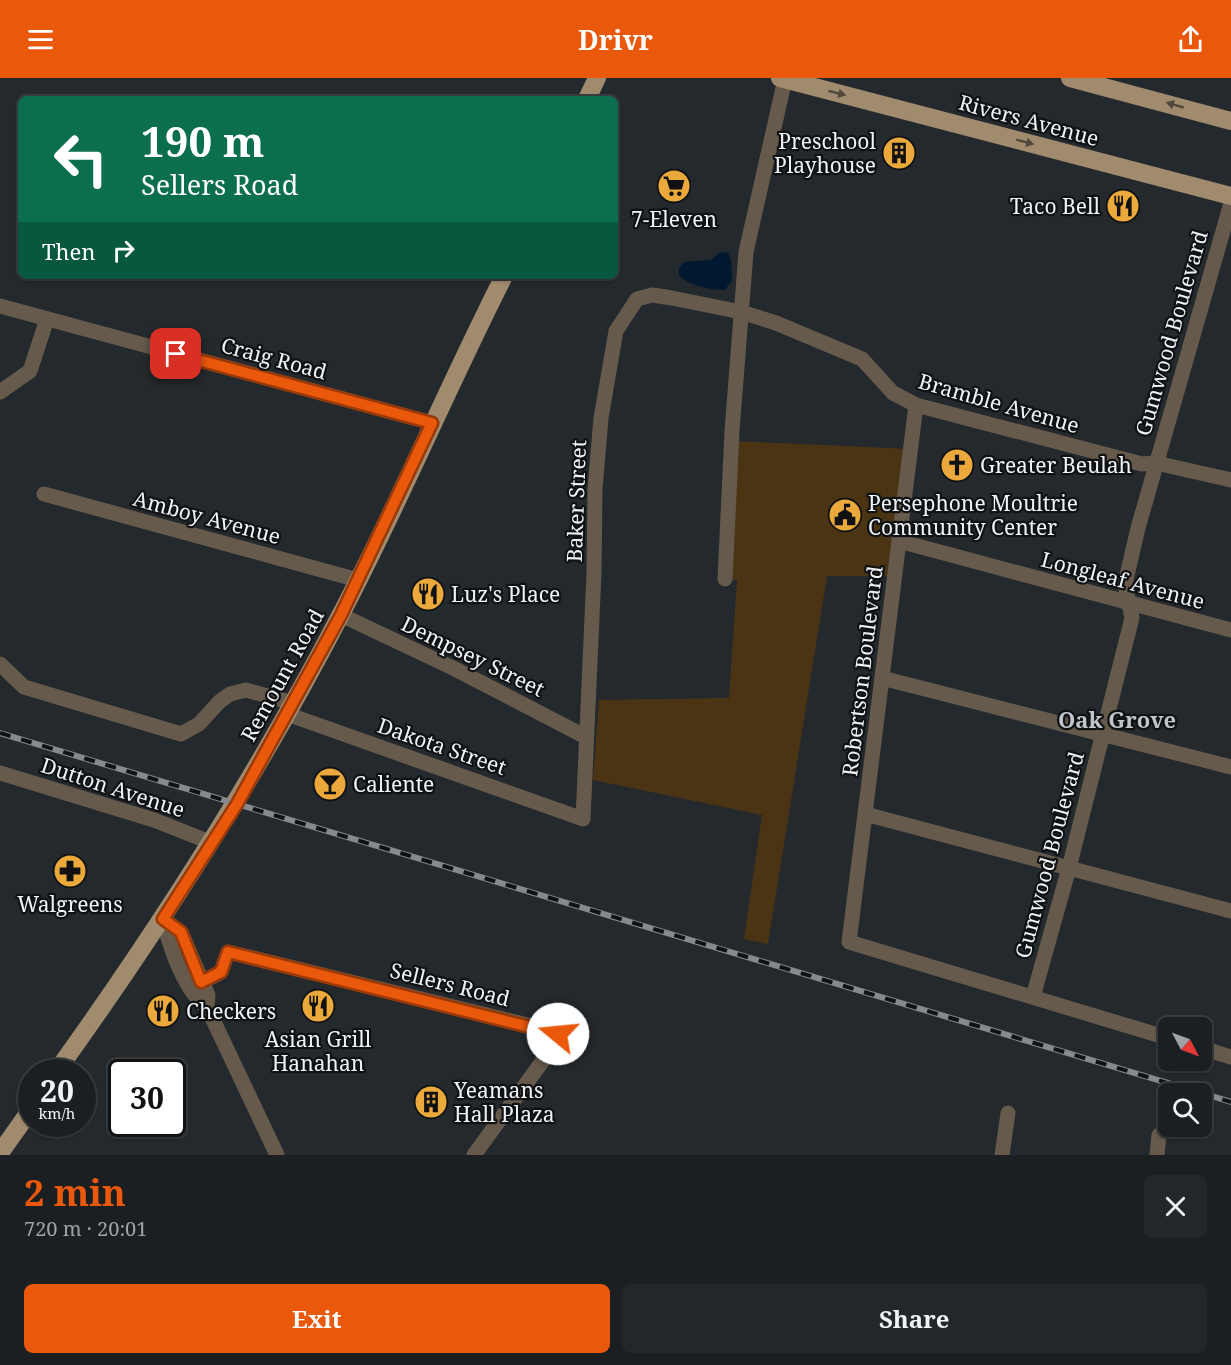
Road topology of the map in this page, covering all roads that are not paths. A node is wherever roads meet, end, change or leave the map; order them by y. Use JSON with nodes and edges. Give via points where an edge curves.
{"nodes":[{"id":1,"x":1070,"y":78,"type":"edge"},
{"id":2,"x":596,"y":79,"type":"edge"},
{"id":3,"x":783,"y":79,"type":"edge"},
{"id":4,"x":588,"y":96,"type":"edge"},
{"id":5,"x":1231,"y":121,"type":"edge"},
{"id":6,"x":1231,"y":196,"type":"edge"},
{"id":7,"x":1231,"y":203,"type":"edge"},
{"id":8,"x":503,"y":279,"type":"edge"},
{"id":9,"x":0,"y":306,"type":"edge"},
{"id":10,"x":741,"y":312,"type":"junction"},
{"id":11,"x":47,"y":319,"type":"junction"},
{"id":12,"x":0,"y":392,"type":"edge"},
{"id":13,"x":916,"y":405,"type":"junction"},
{"id":14,"x":432,"y":423,"type":"junction"},
{"id":15,"x":1156,"y":463,"type":"junction"},
{"id":16,"x":1231,"y":480,"type":"edge"},
{"id":17,"x":44,"y":494,"type":"dead end"},
{"id":18,"x":899,"y":541,"type":"junction"},
{"id":19,"x":725,"y":579,"type":"dead end"},
{"id":20,"x":358,"y":580,"type":"junction"},
{"id":21,"x":1130,"y":604,"type":"junction"},
{"id":22,"x":341,"y":615,"type":"junction"},
{"id":23,"x":1231,"y":630,"type":"edge"},
{"id":24,"x":0,"y":664,"type":"edge"},
{"id":25,"x":882,"y":678,"type":"junction"},
{"id":26,"x":290,"y":709,"type":"junction"},
{"id":27,"x":1102,"y":735,"type":"junction"},
{"id":28,"x":586,"y":737,"type":"junction"},
{"id":29,"x":1231,"y":767,"type":"edge"},
{"id":30,"x":0,"y":772,"type":"edge"},
{"id":31,"x":865,"y":814,"type":"junction"},
{"id":32,"x":583,"y":819,"type":"joint"},
{"id":33,"x":212,"y":843,"type":"junction"},
{"id":34,"x":1069,"y":868,"type":"junction"},
{"id":35,"x":1231,"y":911,"type":"edge"},
{"id":36,"x":163,"y":919,"type":"junction"},
{"id":37,"x":201,"y":982,"type":"junction"},
{"id":38,"x":1033,"y":997,"type":"junction"},
{"id":39,"x":207,"y":1007,"type":"junction"},
{"id":40,"x":1158,"y":1035,"type":"edge"},
{"id":41,"x":1212,"y":1051,"type":"edge"},
{"id":42,"x":1231,"y":1057,"type":"edge"},
{"id":43,"x":65,"y":1059,"type":"edge"},
{"id":44,"x":1008,"y":1113,"type":"dead end"},
{"id":45,"x":18,"y":1128,"type":"edge"},
{"id":46,"x":1159,"y":1137,"type":"edge"},
{"id":47,"x":0,"y":1153,"type":"edge"},
{"id":48,"x":277,"y":1155,"type":"edge"},
{"id":49,"x":474,"y":1155,"type":"edge"},
{"id":50,"x":1002,"y":1155,"type":"edge"},
{"id":51,"x":1157,"y":1155,"type":"edge"}],
"edges":[{"from":5,"to":1,"type":"main road","one_way":true},
{"from":2,"to":4,"type":"main road"},
{"from":3,"to":6,"type":"main road","name":"Rivers Avenue","one_way":true},
{"from":3,"to":10,"type":"street","via":[[746,252]]},
{"from":7,"to":15,"type":"street","name":"Gumwood Boulevard"},
{"from":8,"to":14,"type":"main road","name":"Remount Road"},
{"from":9,"to":11,"type":"street","name":"Craig Road"},
{"from":10,"to":13,"type":"street","name":"Bramble Avenue","via":[[862,359],[893,393]]},
{"from":10,"to":19,"type":"street"},
{"from":10,"to":28,"type":"street","name":"Baker Street","via":[[652,296],[637,299],[616,331],[604,396],[595,489]]},
{"from":11,"to":12,"type":"street","via":[[30,371]]},
{"from":11,"to":14,"type":"street","name":"Craig Road"},
{"from":13,"to":15,"type":"street","name":"Bramble Avenue","via":[[1142,464]]},
{"from":13,"to":18,"type":"street","name":"Robertson Boulevard"},
{"from":14,"to":20,"type":"main road","name":"Remount Road"},
{"from":15,"to":16,"type":"street","name":"Bramble Avenue"},
{"from":15,"to":21,"type":"street","name":"Gumwood Boulevard","via":[[1125,584]]},
{"from":17,"to":20,"type":"street","name":"Amboy Avenue"},
{"from":18,"to":21,"type":"street","name":"Longleaf Avenue"},
{"from":18,"to":25,"type":"street","name":"Robertson Boulevard"},
{"from":20,"to":22,"type":"main road","name":"Remount Road"},
{"from":21,"to":23,"type":"street","name":"Longleaf Avenue"},
{"from":21,"to":27,"type":"street","name":"Gumwood Boulevard","via":[[1132,618]]},
{"from":22,"to":26,"type":"main road","name":"Remount Road"},
{"from":22,"to":28,"type":"street","name":"Dempsey Street"},
{"from":24,"to":26,"type":"street","name":"Dakota Street","via":[[24,687],[181,734],[199,724],[230,694],[246,690]]},
{"from":25,"to":27,"type":"street"},
{"from":25,"to":31,"type":"street","name":"Robertson Boulevard"},
{"from":26,"to":32,"type":"street","name":"Dakota Street"},
{"from":26,"to":33,"type":"main road","name":"Remount Road"},
{"from":27,"to":29,"type":"street"},
{"from":27,"to":34,"type":"street","name":"Gumwood Boulevard"},
{"from":28,"to":32,"type":"street","name":"Baker Street"},
{"from":30,"to":33,"type":"street","name":"Dutton Avenue","via":[[154,820]]},
{"from":31,"to":34,"type":"street"},
{"from":31,"to":38,"type":"street","name":"Robertson Boulevard","via":[[849,942]]},
{"from":33,"to":36,"type":"main road","name":"Remount Road"},
{"from":34,"to":35,"type":"street"},
{"from":34,"to":38,"type":"street","name":"Gumwood Boulevard"},
{"from":36,"to":37,"type":"street","via":[[181,932]]},
{"from":36,"to":39,"type":"street","via":[[169,945],[197,1001]]},
{"from":36,"to":43,"type":"main road","name":"Remount Road"},
{"from":37,"to":39,"type":"street","via":[[208,995]]},
{"from":37,"to":49,"type":"street","name":"Sellers Road","via":[[221,972],[228,952],[556,1032],[559,1038]]},
{"from":38,"to":40,"type":"street"},
{"from":39,"to":48,"type":"street"},
{"from":41,"to":42,"type":"street"},
{"from":44,"to":50,"type":"street"},
{"from":45,"to":47,"type":"main road"},
{"from":46,"to":51,"type":"street"}]}
